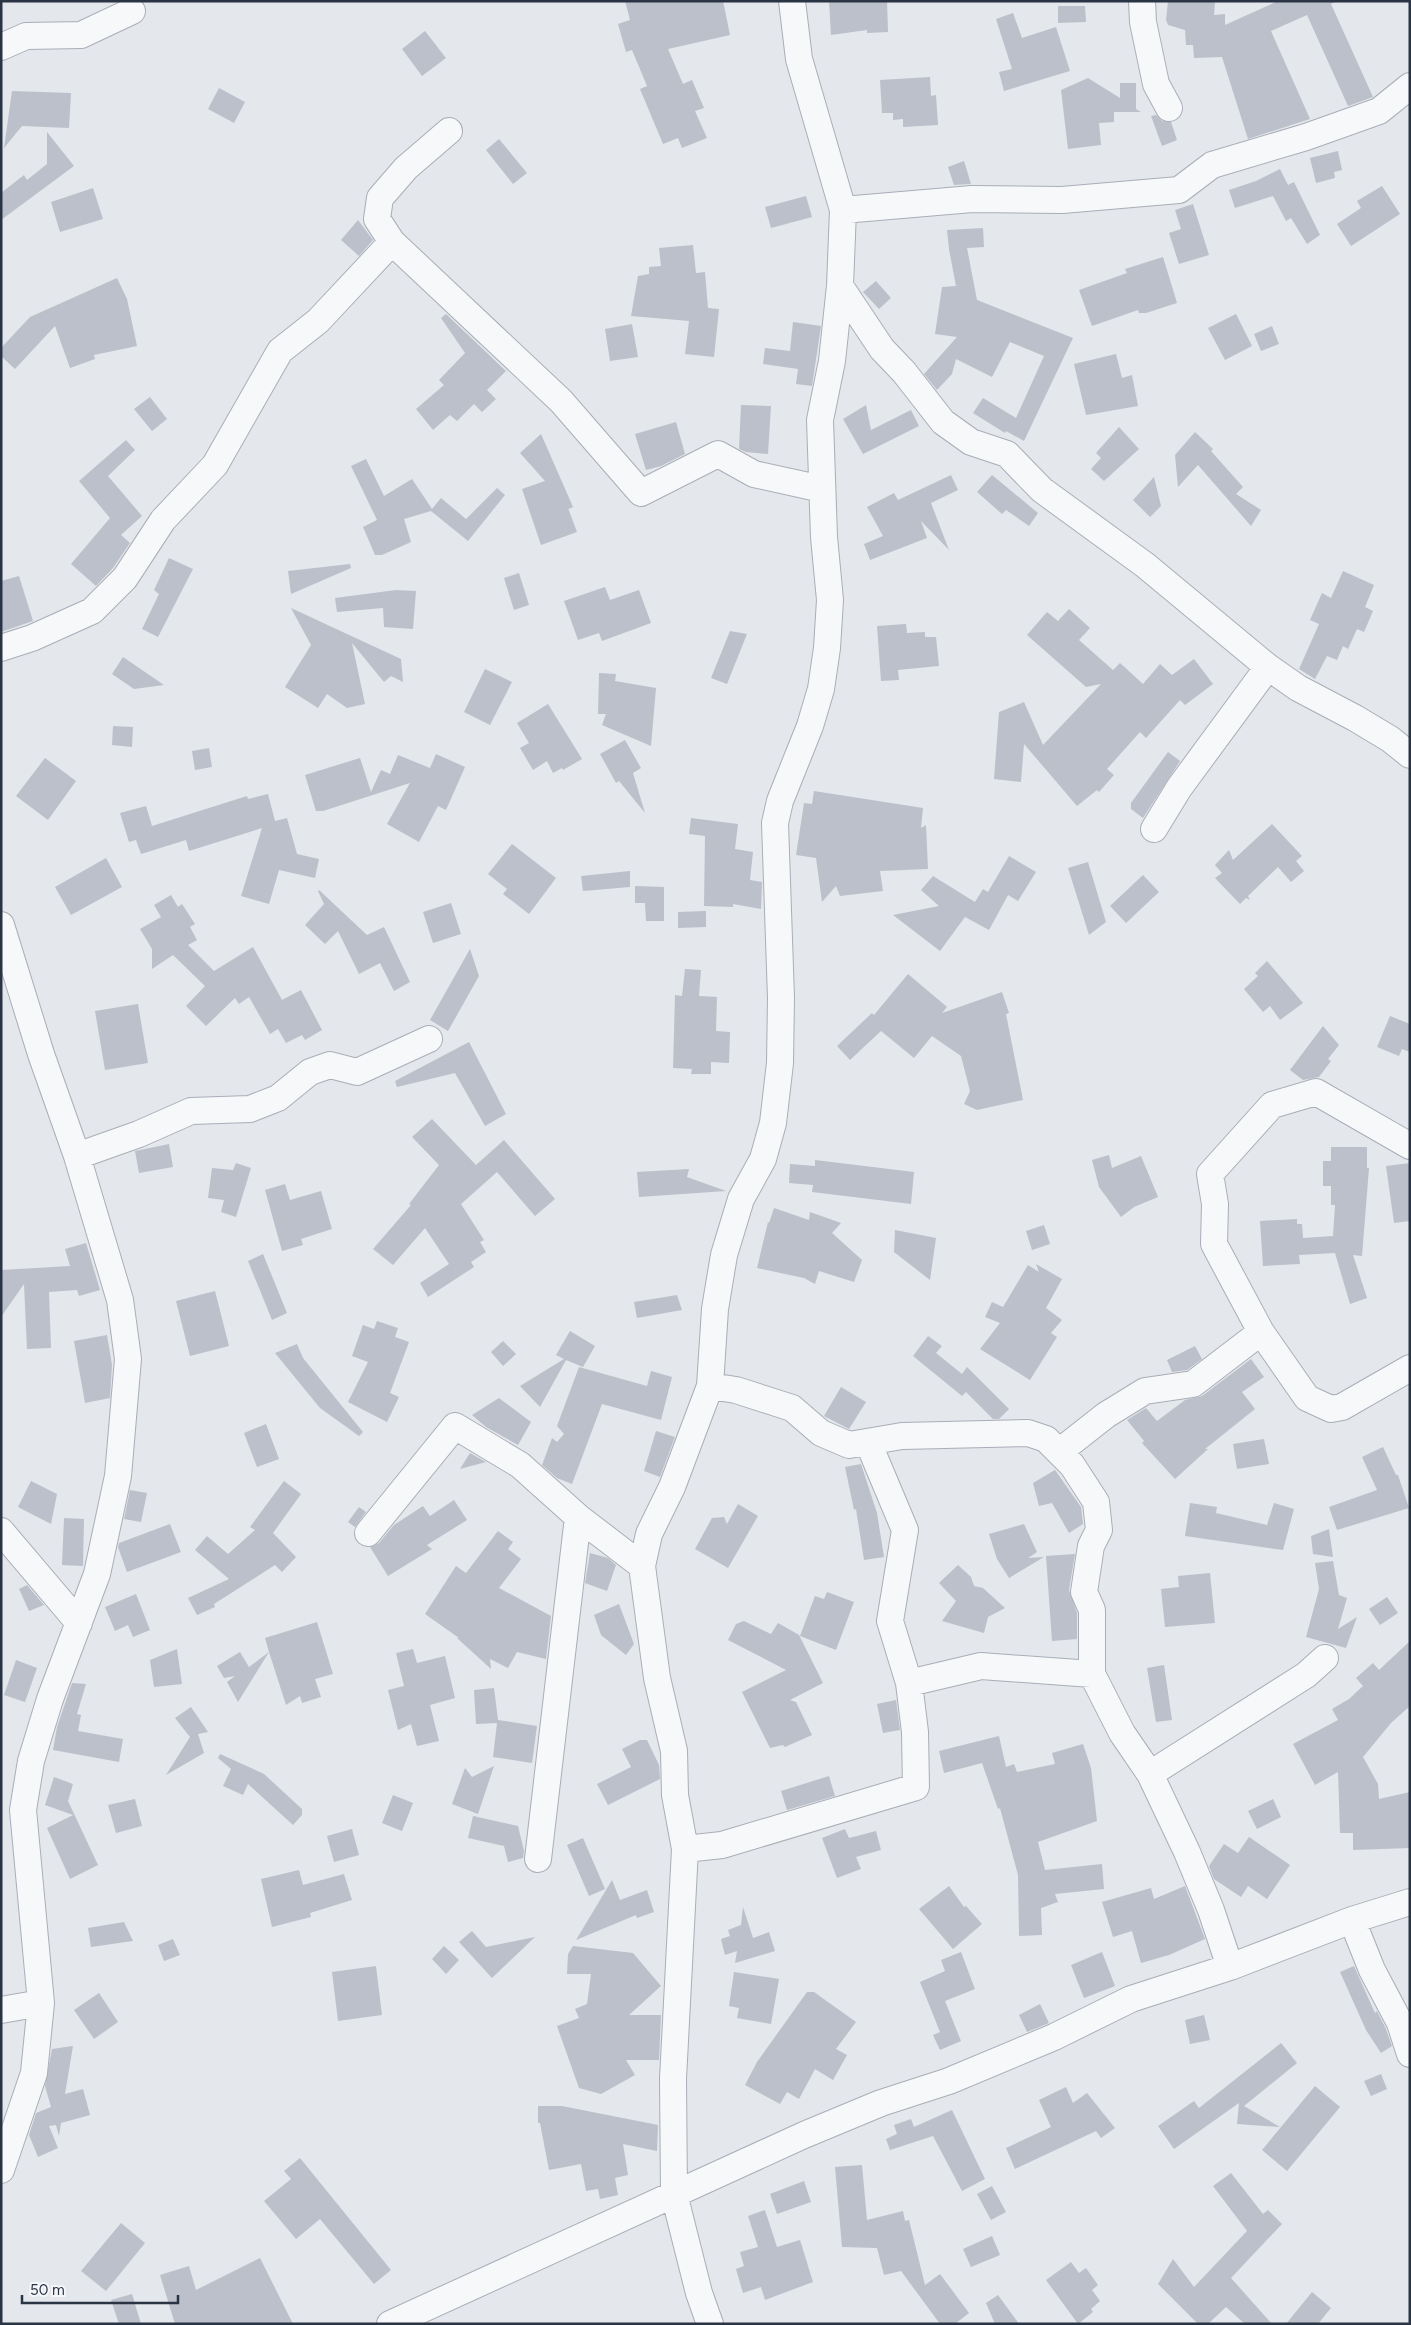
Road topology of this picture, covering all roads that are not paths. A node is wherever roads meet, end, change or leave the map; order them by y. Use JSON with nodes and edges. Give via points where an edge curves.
{"nodes":[{"id":1,"x":792,"y":1,"type":"edge"},
{"id":2,"x":1142,"y":1,"type":"edge"},
{"id":3,"x":132,"y":11,"type":"dead end"},
{"id":4,"x":1,"y":47,"type":"edge"},
{"id":5,"x":1410,"y":86,"type":"edge"},
{"id":6,"x":1169,"y":108,"type":"dead end"},
{"id":7,"x":449,"y":131,"type":"dead end"},
{"id":8,"x":843,"y":210,"type":"junction"},
{"id":9,"x":392,"y":242,"type":"junction"},
{"id":10,"x":840,"y":286,"type":"junction"},
{"id":11,"x":822,"y":488,"type":"junction"},
{"id":12,"x":1,"y":648,"type":"edge"},
{"id":13,"x":1268,"y":667,"type":"junction"},
{"id":14,"x":1410,"y":755,"type":"edge"},
{"id":15,"x":1154,"y":829,"type":"dead end"},
{"id":16,"x":1,"y":925,"type":"edge"},
{"id":17,"x":429,"y":1039,"type":"dead end"},
{"id":18,"x":1410,"y":1146,"type":"edge"},
{"id":19,"x":77,"y":1156,"type":"junction"},
{"id":20,"x":1261,"y":1332,"type":"junction"},
{"id":21,"x":1410,"y":1368,"type":"edge"},
{"id":22,"x":710,"y":1386,"type":"junction"},
{"id":23,"x":868,"y":1442,"type":"junction"},
{"id":24,"x":1059,"y":1452,"type":"junction"},
{"id":25,"x":578,"y":1517,"type":"junction"},
{"id":26,"x":1,"y":1531,"type":"edge"},
{"id":27,"x":368,"y":1533,"type":"dead end"},
{"id":28,"x":642,"y":1566,"type":"junction"},
{"id":29,"x":79,"y":1623,"type":"junction"},
{"id":30,"x":1325,"y":1658,"type":"dead end"},
{"id":31,"x":1092,"y":1674,"type":"junction"},
{"id":32,"x":909,"y":1683,"type":"junction"},
{"id":33,"x":1150,"y":1774,"type":"junction"},
{"id":34,"x":685,"y":1849,"type":"junction"},
{"id":35,"x":538,"y":1859,"type":"dead end"},
{"id":36,"x":1410,"y":1902,"type":"edge"},
{"id":37,"x":1352,"y":1920,"type":"junction"},
{"id":38,"x":1230,"y":1967,"type":"junction"},
{"id":39,"x":41,"y":2003,"type":"junction"},
{"id":40,"x":1,"y":2010,"type":"edge"},
{"id":41,"x":1410,"y":2054,"type":"edge"},
{"id":42,"x":1,"y":2170,"type":"edge"},
{"id":43,"x":674,"y":2194,"type":"junction"},
{"id":44,"x":390,"y":2324,"type":"edge"},
{"id":45,"x":710,"y":2324,"type":"edge"}],
"edges":[{"from":1,"to":8,"type":"street","via":[[799,59]]},
{"from":2,"to":6,"type":"street","via":[[1143,22],[1156,84]]},
{"from":3,"to":4,"type":"street","via":[[81,35],[26,36]]},
{"from":5,"to":8,"type":"street","via":[[1379,111],[1212,165],[1179,190],[1062,200],[972,199]]},
{"from":7,"to":9,"type":"street","via":[[406,168],[380,198],[376,219]]},
{"from":8,"to":10,"type":"street"},
{"from":9,"to":11,"type":"street","via":[[561,401],[641,493],[718,454],[754,474]]},
{"from":9,"to":12,"type":"street","via":[[318,321],[280,351],[215,464],[163,520],[125,578],[92,612]]},
{"from":10,"to":11,"type":"street","via":[[832,361],[820,420]]},
{"from":10,"to":13,"type":"street","via":[[882,350],[904,372],[943,422],[971,442],[1007,454],[1042,490],[1145,565]]},
{"from":11,"to":22,"type":"street","via":[[830,600],[828,648],[810,726],[780,801],[775,823],[781,998],[780,1063],[774,1114],[763,1159],[741,1199],[724,1255],[715,1309]]},
{"from":13,"to":14,"type":"street","via":[[1298,688],[1390,739]]},
{"from":13,"to":15,"type":"street","via":[[1179,788]]},
{"from":16,"to":19,"type":"street"},
{"from":17,"to":19,"type":"street","via":[[357,1072],[330,1065],[310,1072],[278,1098],[250,1109],[191,1111],[140,1134]]},
{"from":18,"to":20,"type":"street","via":[[1316,1092],[1272,1105],[1210,1174],[1215,1204],[1214,1244]]},
{"from":19,"to":29,"type":"street","via":[[120,1300],[128,1359],[118,1476],[97,1574]]},
{"from":20,"to":21,"type":"street","via":[[1307,1398],[1331,1409],[1342,1408]]},
{"from":20,"to":24,"type":"street","via":[[1193,1384],[1145,1391]]},
{"from":22,"to":23,"type":"street","via":[[736,1390],[792,1408],[821,1433],[849,1445]]},
{"from":22,"to":28,"type":"street","via":[[672,1486],[649,1534]]},
{"from":23,"to":24,"type":"street","via":[[902,1436],[1028,1433],[1046,1439]]},
{"from":23,"to":32,"type":"street","via":[[904,1530],[890,1621]]},
{"from":24,"to":31,"type":"street","via":[[1072,1465],[1096,1502],[1099,1530],[1091,1546],[1084,1592],[1092,1610]]},
{"from":25,"to":27,"type":"street","via":[[520,1465],[455,1426]]},
{"from":25,"to":28,"type":"street"},
{"from":25,"to":35,"type":"street"},
{"from":26,"to":29,"type":"street"},
{"from":28,"to":34,"type":"street","via":[[656,1678],[674,1752],[675,1795]]},
{"from":29,"to":39,"type":"street","via":[[47,1708],[31,1761],[22,1810]]},
{"from":30,"to":33,"type":"street","via":[[1306,1675]]},
{"from":31,"to":32,"type":"street","via":[[981,1666]]},
{"from":31,"to":33,"type":"street","via":[[1122,1732]]},
{"from":32,"to":34,"type":"street","via":[[915,1732],[916,1787],[722,1845]]},
{"from":33,"to":38,"type":"street","via":[[1212,1910]]},
{"from":34,"to":43,"type":"street","via":[[673,2079]]},
{"from":36,"to":37,"type":"street"},
{"from":37,"to":38,"type":"street"},
{"from":37,"to":41,"type":"street","via":[[1372,1970],[1400,2023]]},
{"from":38,"to":43,"type":"street","via":[[1131,1999],[1054,2038],[949,2081],[873,2107]]},
{"from":39,"to":40,"type":"street"},
{"from":39,"to":42,"type":"street","via":[[34,2073]]},
{"from":43,"to":44,"type":"street"},
{"from":43,"to":45,"type":"street"}]}
